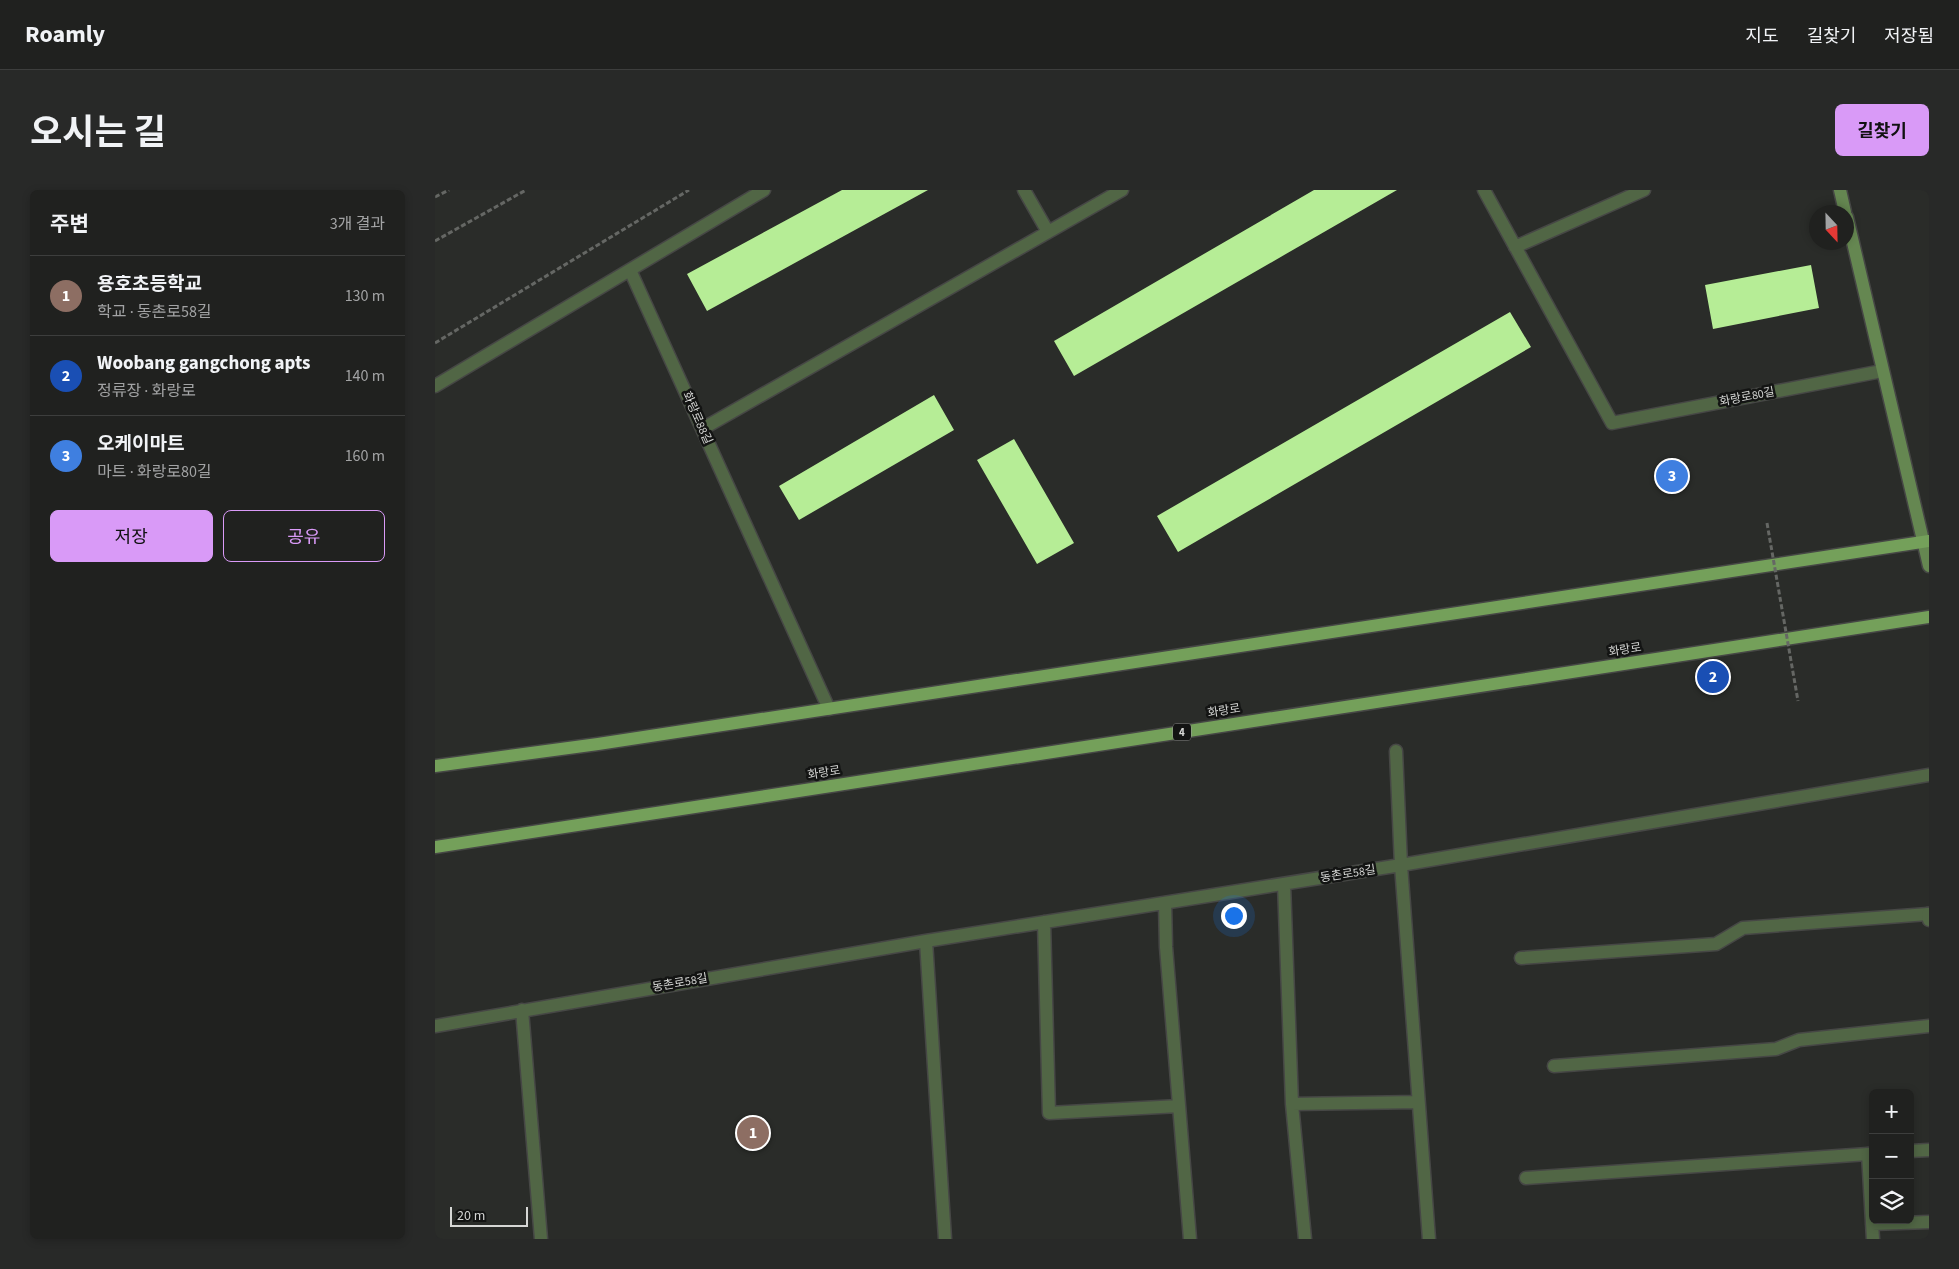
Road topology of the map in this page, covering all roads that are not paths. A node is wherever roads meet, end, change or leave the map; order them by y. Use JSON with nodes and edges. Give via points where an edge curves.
{"nodes":[{"id":1,"x":764,"y":190,"type":"edge"},
{"id":2,"x":1024,"y":190,"type":"edge"},
{"id":3,"x":1122,"y":190,"type":"edge"},
{"id":4,"x":1484,"y":190,"type":"edge"},
{"id":5,"x":1644,"y":190,"type":"edge"},
{"id":6,"x":1840,"y":190,"type":"edge"},
{"id":7,"x":1843,"y":205,"type":"edge"},
{"id":8,"x":1048,"y":232,"type":"junction"},
{"id":9,"x":1515,"y":247,"type":"junction"},
{"id":10,"x":1854,"y":250,"type":"edge"},
{"id":11,"x":630,"y":270,"type":"junction"},
{"id":12,"x":1881,"y":372,"type":"junction"},
{"id":13,"x":435,"y":386,"type":"edge"},
{"id":14,"x":702,"y":429,"type":"junction"},
{"id":15,"x":1927,"y":541,"type":"edge"},
{"id":16,"x":1929,"y":566,"type":"edge"},
{"id":17,"x":1929,"y":617,"type":"edge"},
{"id":18,"x":829,"y":708,"type":"junction"},
{"id":19,"x":1396,"y":751,"type":"dead end"},
{"id":20,"x":435,"y":766,"type":"edge"},
{"id":21,"x":1929,"y":775,"type":"edge"},
{"id":22,"x":435,"y":847,"type":"edge"},
{"id":23,"x":1401,"y":865,"type":"junction"},
{"id":24,"x":1284,"y":884,"type":"junction"},
{"id":25,"x":1165,"y":903,"type":"junction"},
{"id":26,"x":1928,"y":914,"type":"edge"},
{"id":27,"x":1929,"y":920,"type":"edge"},
{"id":28,"x":1044,"y":922,"type":"junction"},
{"id":29,"x":925,"y":941,"type":"junction"},
{"id":30,"x":1521,"y":958,"type":"dead end"},
{"id":31,"x":522,"y":1010,"type":"junction"},
{"id":32,"x":435,"y":1026,"type":"edge"},
{"id":33,"x":1929,"y":1026,"type":"edge"},
{"id":34,"x":1554,"y":1066,"type":"dead end"},
{"id":35,"x":1418,"y":1102,"type":"junction"},
{"id":36,"x":1293,"y":1104,"type":"junction"},
{"id":37,"x":1179,"y":1106,"type":"junction"},
{"id":38,"x":1929,"y":1150,"type":"edge"},
{"id":39,"x":1914,"y":1151,"type":"edge"},
{"id":40,"x":1869,"y":1154,"type":"edge"},
{"id":41,"x":1526,"y":1178,"type":"dead end"},
{"id":42,"x":1929,"y":1222,"type":"edge"},
{"id":43,"x":1914,"y":1223,"type":"edge"},
{"id":44,"x":1872,"y":1224,"type":"edge"},
{"id":45,"x":541,"y":1239,"type":"edge"},
{"id":46,"x":945,"y":1239,"type":"edge"},
{"id":47,"x":1190,"y":1239,"type":"edge"},
{"id":48,"x":1305,"y":1239,"type":"edge"},
{"id":49,"x":1429,"y":1239,"type":"edge"},
{"id":50,"x":1873,"y":1239,"type":"edge"}],
"edges":[{"from":1,"to":11,"type":"street"},
{"from":2,"to":8,"type":"street"},
{"from":3,"to":8,"type":"street"},
{"from":4,"to":9,"type":"street"},
{"from":5,"to":9,"type":"street"},
{"from":6,"to":7,"type":"street"},
{"from":8,"to":14,"type":"street"},
{"from":9,"to":12,"type":"street","name":"화랑로80길","via":[[1612,423]]},
{"from":10,"to":12,"type":"street"},
{"from":11,"to":13,"type":"street"},
{"from":11,"to":14,"type":"street","name":"화랑로88길"},
{"from":12,"to":15,"type":"street"},
{"from":14,"to":18,"type":"street","name":"화랑로88길"},
{"from":15,"to":16,"type":"street"},
{"from":15,"to":18,"type":"main road"},
{"from":17,"to":22,"type":"main road","name":"화랑로","number":"4"},
{"from":18,"to":20,"type":"main road"},
{"from":19,"to":23,"type":"street"},
{"from":21,"to":23,"type":"street","name":"동촌로58길"},
{"from":23,"to":24,"type":"street","name":"동촌로58길"},
{"from":23,"to":35,"type":"street"},
{"from":24,"to":25,"type":"street","name":"동촌로58길"},
{"from":24,"to":36,"type":"street"},
{"from":25,"to":28,"type":"street","name":"동촌로58길"},
{"from":25,"to":37,"type":"street"},
{"from":26,"to":27,"type":"street"},
{"from":26,"to":30,"type":"street","via":[[1743,928],[1716,944]]},
{"from":28,"to":29,"type":"street","name":"동촌로58길"},
{"from":28,"to":37,"type":"street","via":[[1049,1113]]},
{"from":29,"to":31,"type":"street","name":"동촌로58길"},
{"from":29,"to":46,"type":"street"},
{"from":31,"to":32,"type":"street","name":"동촌로58길"},
{"from":31,"to":45,"type":"street"},
{"from":33,"to":34,"type":"street","via":[[1799,1040],[1776,1049]]},
{"from":35,"to":36,"type":"street"},
{"from":35,"to":49,"type":"street"},
{"from":36,"to":48,"type":"street"},
{"from":37,"to":47,"type":"street"},
{"from":38,"to":39,"type":"street"},
{"from":40,"to":41,"type":"street"},
{"from":42,"to":43,"type":"street"},
{"from":44,"to":50,"type":"street"}]}
